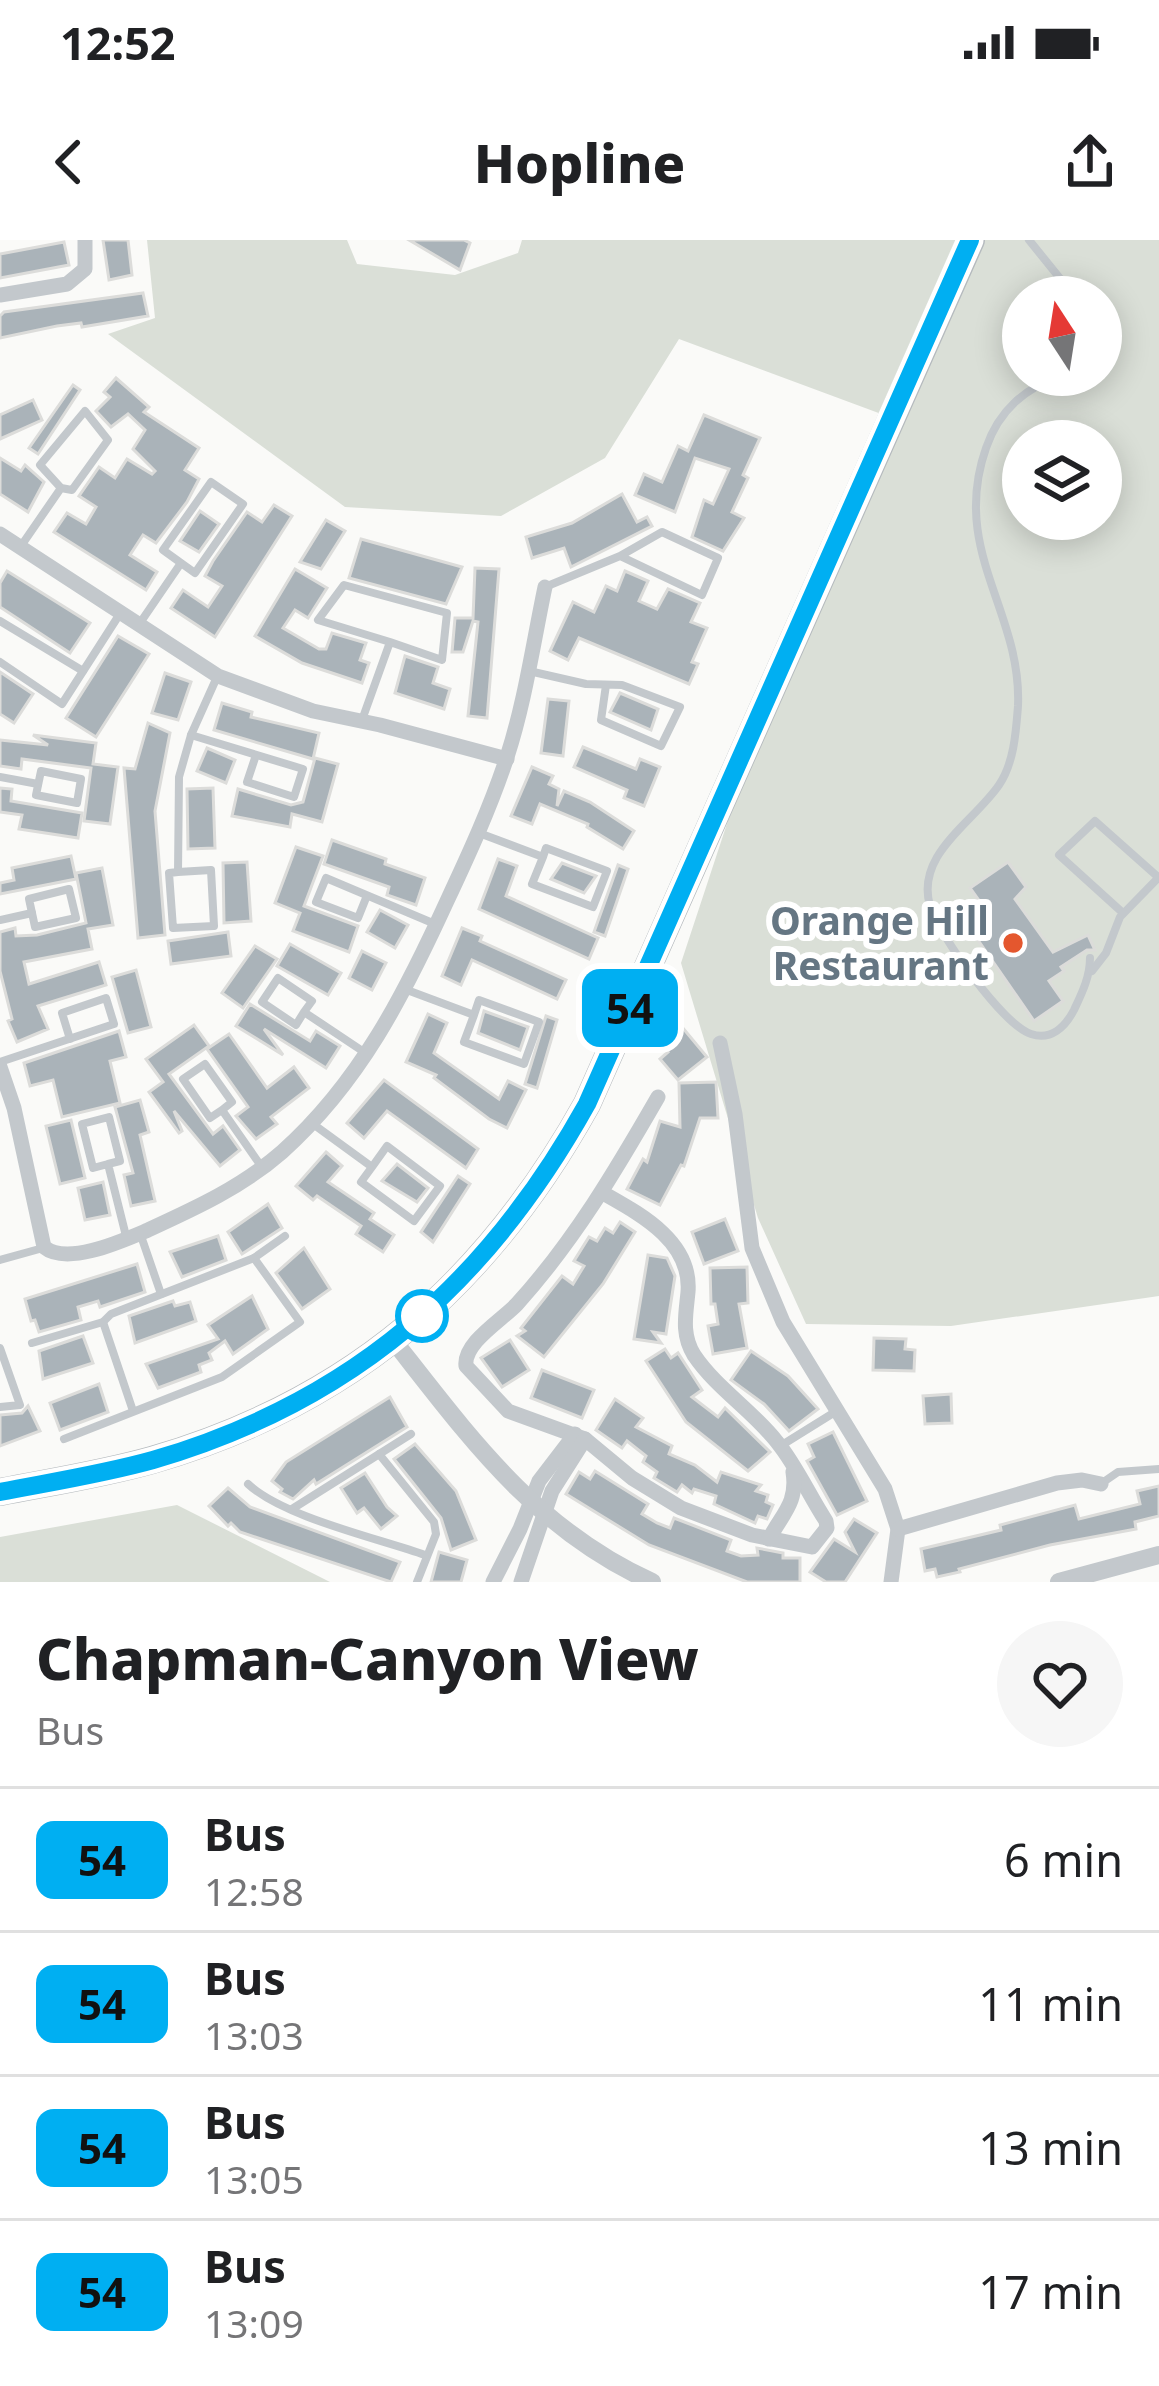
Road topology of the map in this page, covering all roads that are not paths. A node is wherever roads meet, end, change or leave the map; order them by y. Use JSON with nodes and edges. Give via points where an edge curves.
{"nodes":[{"id":1,"x":85,"y":240,"type":"edge"},
{"id":2,"x":970,"y":240,"type":"edge"},
{"id":3,"x":1029,"y":240,"type":"edge"},
{"id":4,"x":1058,"y":276,"type":"edge"},
{"id":5,"x":0,"y":295,"type":"edge"},
{"id":6,"x":1021,"y":396,"type":"edge"},
{"id":7,"x":61,"y":488,"type":"junction"},
{"id":8,"x":7,"y":543,"type":"edge"},
{"id":9,"x":620,"y":556,"type":"junction"},
{"id":10,"x":182,"y":563,"type":"junction"},
{"id":11,"x":545,"y":587,"type":"joint"},
{"id":12,"x":121,"y":612,"type":"junction"},
{"id":13,"x":0,"y":621,"type":"edge"},
{"id":14,"x":139,"y":624,"type":"junction"},
{"id":15,"x":390,"y":642,"type":"junction"},
{"id":16,"x":0,"y":662,"type":"edge"},
{"id":17,"x":528,"y":670,"type":"junction"},
{"id":18,"x":83,"y":671,"type":"junction"},
{"id":19,"x":218,"y":676,"type":"junction"},
{"id":20,"x":606,"y":685,"type":"junction"},
{"id":21,"x":362,"y":721,"type":"junction"},
{"id":22,"x":191,"y":735,"type":"junction"},
{"id":23,"x":256,"y":755,"type":"junction"},
{"id":24,"x":507,"y":759,"type":"junction"},
{"id":25,"x":0,"y":777,"type":"edge"},
{"id":26,"x":38,"y":784,"type":"junction"},
{"id":27,"x":478,"y":832,"type":"junction"},
{"id":28,"x":543,"y":856,"type":"junction"},
{"id":29,"x":178,"y":872,"type":"junction"},
{"id":30,"x":1159,"y":877,"type":"edge"},
{"id":31,"x":366,"y":898,"type":"junction"},
{"id":32,"x":32,"y":913,"type":"junction"},
{"id":33,"x":1123,"y":914,"type":"junction"},
{"id":34,"x":0,"y":920,"type":"edge"},
{"id":35,"x":436,"y":925,"type":"junction"},
{"id":36,"x":1090,"y":958,"type":"dead end"},
{"id":37,"x":1088,"y":977,"type":"junction"},
{"id":38,"x":405,"y":989,"type":"junction"},
{"id":39,"x":304,"y":1012,"type":"junction"},
{"id":40,"x":474,"y":1015,"type":"junction"},
{"id":41,"x":70,"y":1039,"type":"junction"},
{"id":42,"x":720,"y":1042,"type":"dead end"},
{"id":43,"x":368,"y":1055,"type":"junction"},
{"id":44,"x":0,"y":1064,"type":"edge"},
{"id":45,"x":658,"y":1097,"type":"dead end"},
{"id":46,"x":221,"y":1110,"type":"junction"},
{"id":47,"x":311,"y":1123,"type":"junction"},
{"id":48,"x":109,"y":1164,"type":"junction"},
{"id":49,"x":262,"y":1167,"type":"junction"},
{"id":50,"x":372,"y":1167,"type":"junction"},
{"id":51,"x":603,"y":1192,"type":"junction"},
{"id":52,"x":133,"y":1235,"type":"junction"},
{"id":53,"x":285,"y":1236,"type":"dead end"},
{"id":54,"x":46,"y":1250,"type":"junction"},
{"id":55,"x":254,"y":1258,"type":"junction"},
{"id":56,"x":0,"y":1260,"type":"edge"},
{"id":57,"x":161,"y":1294,"type":"junction"},
{"id":58,"x":103,"y":1322,"type":"junction"},
{"id":59,"x":393,"y":1340,"type":"junction"},
{"id":60,"x":32,"y":1342,"type":"dead end"},
{"id":61,"x":0,"y":1348,"type":"edge"},
{"id":62,"x":0,"y":1406,"type":"edge"},
{"id":63,"x":837,"y":1411,"type":"junction"},
{"id":64,"x":133,"y":1412,"type":"junction"},
{"id":65,"x":411,"y":1434,"type":"dead end"},
{"id":66,"x":580,"y":1436,"type":"junction"},
{"id":67,"x":64,"y":1439,"type":"dead end"},
{"id":68,"x":780,"y":1446,"type":"junction"},
{"id":69,"x":379,"y":1454,"type":"junction"},
{"id":70,"x":792,"y":1466,"type":"junction"},
{"id":71,"x":1159,"y":1469,"type":"edge"},
{"id":72,"x":248,"y":1484,"type":"dead end"},
{"id":73,"x":1101,"y":1484,"type":"joint"},
{"id":74,"x":0,"y":1492,"type":"edge"},
{"id":75,"x":292,"y":1509,"type":"junction"},
{"id":76,"x":537,"y":1509,"type":"junction"},
{"id":77,"x":898,"y":1529,"type":"junction"},
{"id":78,"x":769,"y":1539,"type":"junction"},
{"id":79,"x":425,"y":1555,"type":"junction"},
{"id":80,"x":1159,"y":1555,"type":"edge"},
{"id":81,"x":417,"y":1582,"type":"edge"},
{"id":82,"x":493,"y":1582,"type":"edge"},
{"id":83,"x":521,"y":1582,"type":"edge"},
{"id":84,"x":652,"y":1582,"type":"edge"},
{"id":85,"x":891,"y":1582,"type":"edge"},
{"id":86,"x":1059,"y":1582,"type":"edge"}],
"edges":[{"from":1,"to":5,"type":"street","via":[[81,276]]},
{"from":2,"to":59,"type":"main road","via":[[587,1104],[517,1216],[459,1283]]},
{"from":3,"to":4,"type":"lane"},
{"from":6,"to":37,"type":"lane","via":[[989,439],[976,481],[976,534],[1016,673],[1016,734],[998,786],[932,863],[926,882],[942,935],[1026,1032],[1063,1027]]},
{"from":7,"to":7,"type":"lane","via":[[72,490],[108,440],[85,412],[40,465]]},
{"from":7,"to":8,"type":"lane"},
{"from":8,"to":12,"type":"street"},
{"from":9,"to":9,"type":"lane","via":[[662,532],[718,558],[702,595]]},
{"from":9,"to":11,"type":"lane"},
{"from":10,"to":10,"type":"lane","via":[[196,573],[243,504],[211,482],[163,550]]},
{"from":10,"to":14,"type":"lane"},
{"from":11,"to":17,"type":"street"},
{"from":12,"to":14,"type":"street"},
{"from":12,"to":18,"type":"lane"},
{"from":13,"to":18,"type":"lane"},
{"from":14,"to":19,"type":"street"},
{"from":15,"to":15,"type":"lane","via":[[442,660],[447,613],[344,585],[318,620]]},
{"from":15,"to":21,"type":"lane"},
{"from":16,"to":18,"type":"lane","via":[[62,704]]},
{"from":17,"to":20,"type":"lane"},
{"from":17,"to":24,"type":"street"},
{"from":19,"to":21,"type":"street"},
{"from":19,"to":22,"type":"lane"},
{"from":20,"to":20,"type":"lane","via":[[680,707],[661,746],[601,720]]},
{"from":21,"to":24,"type":"street"},
{"from":22,"to":23,"type":"lane"},
{"from":22,"to":29,"type":"lane","via":[[179,777]]},
{"from":23,"to":23,"type":"lane","via":[[303,769],[294,796],[248,782]]},
{"from":24,"to":27,"type":"street"},
{"from":25,"to":26,"type":"lane"},
{"from":26,"to":26,"type":"lane","via":[[36,795],[76,803],[82,779],[41,771]]},
{"from":27,"to":28,"type":"lane"},
{"from":27,"to":35,"type":"street"},
{"from":28,"to":28,"type":"lane","via":[[546,848],[607,872],[593,907],[532,884]]},
{"from":29,"to":29,"type":"lane","via":[[169,873],[172,928],[214,926],[211,870]]},
{"from":30,"to":33,"type":"lane"},
{"from":30,"to":33,"type":"lane","via":[[1095,821],[1059,855]]},
{"from":31,"to":31,"type":"lane","via":[[326,878],[316,902],[358,918]]},
{"from":31,"to":35,"type":"lane"},
{"from":32,"to":32,"type":"lane","via":[[35,927],[76,918],[70,890],[28,899]]},
{"from":32,"to":34,"type":"lane"},
{"from":33,"to":37,"type":"lane"},
{"from":35,"to":38,"type":"street"},
{"from":36,"to":37,"type":"lane"},
{"from":38,"to":40,"type":"lane"},
{"from":38,"to":43,"type":"street"},
{"from":39,"to":39,"type":"lane","via":[[312,1001],[278,978],[262,1002],[296,1025]]},
{"from":39,"to":43,"type":"lane"},
{"from":40,"to":40,"type":"lane","via":[[479,1000],[539,1022],[524,1064],[464,1042]]},
{"from":41,"to":41,"type":"lane","via":[[114,1024],[106,998],[62,1012]]},
{"from":41,"to":44,"type":"lane"},
{"from":42,"to":63,"type":"street","via":[[752,1248],[783,1322]]},
{"from":43,"to":47,"type":"street"},
{"from":44,"to":54,"type":"street"},
{"from":45,"to":51,"type":"street"},
{"from":46,"to":46,"type":"lane","via":[[232,1102],[205,1064],[183,1079],[210,1118]]},
{"from":46,"to":49,"type":"lane"},
{"from":47,"to":49,"type":"street"},
{"from":47,"to":50,"type":"lane"},
{"from":48,"to":48,"type":"lane","via":[[120,1161],[109,1117],[82,1124],[93,1168]]},
{"from":48,"to":52,"type":"lane"},
{"from":49,"to":52,"type":"street","via":[[218,1198]]},
{"from":50,"to":50,"type":"lane","via":[[387,1147],[440,1186],[414,1221],[361,1182]]},
{"from":51,"to":66,"type":"street","via":[[537,1282],[464,1358],[508,1411]]},
{"from":51,"to":68,"type":"street","via":[[677,1249],[688,1273],[692,1352]]},
{"from":52,"to":54,"type":"street","via":[[65,1256]]},
{"from":52,"to":57,"type":"lane"},
{"from":53,"to":55,"type":"lane"},
{"from":54,"to":56,"type":"lane"},
{"from":55,"to":57,"type":"lane"},
{"from":55,"to":64,"type":"lane","via":[[300,1322],[221,1377]]},
{"from":57,"to":58,"type":"lane"},
{"from":58,"to":60,"type":"lane"},
{"from":58,"to":64,"type":"lane"},
{"from":59,"to":74,"type":"main road","via":[[318,1390],[229,1433],[147,1461]]},
{"from":59,"to":76,"type":"street"},
{"from":61,"to":62,"type":"lane","via":[[20,1405]]},
{"from":63,"to":68,"type":"lane"},
{"from":63,"to":77,"type":"street","via":[[885,1490]]},
{"from":64,"to":67,"type":"lane"},
{"from":65,"to":69,"type":"lane"},
{"from":66,"to":76,"type":"street"},
{"from":66,"to":78,"type":"street","via":[[657,1495]]},
{"from":68,"to":70,"type":"street"},
{"from":69,"to":75,"type":"lane"},
{"from":69,"to":79,"type":"lane","via":[[434,1522]]},
{"from":70,"to":78,"type":"street","via":[[791,1508]]},
{"from":70,"to":78,"type":"street","via":[[827,1528],[812,1546]]},
{"from":71,"to":73,"type":"lane","via":[[1118,1472]]},
{"from":72,"to":75,"type":"lane"},
{"from":73,"to":77,"type":"street","via":[[1057,1483]]},
{"from":75,"to":79,"type":"lane"},
{"from":76,"to":82,"type":"street"},
{"from":76,"to":83,"type":"street"},
{"from":76,"to":84,"type":"street"},
{"from":77,"to":85,"type":"street"},
{"from":79,"to":81,"type":"lane"},
{"from":80,"to":86,"type":"street"}]}
